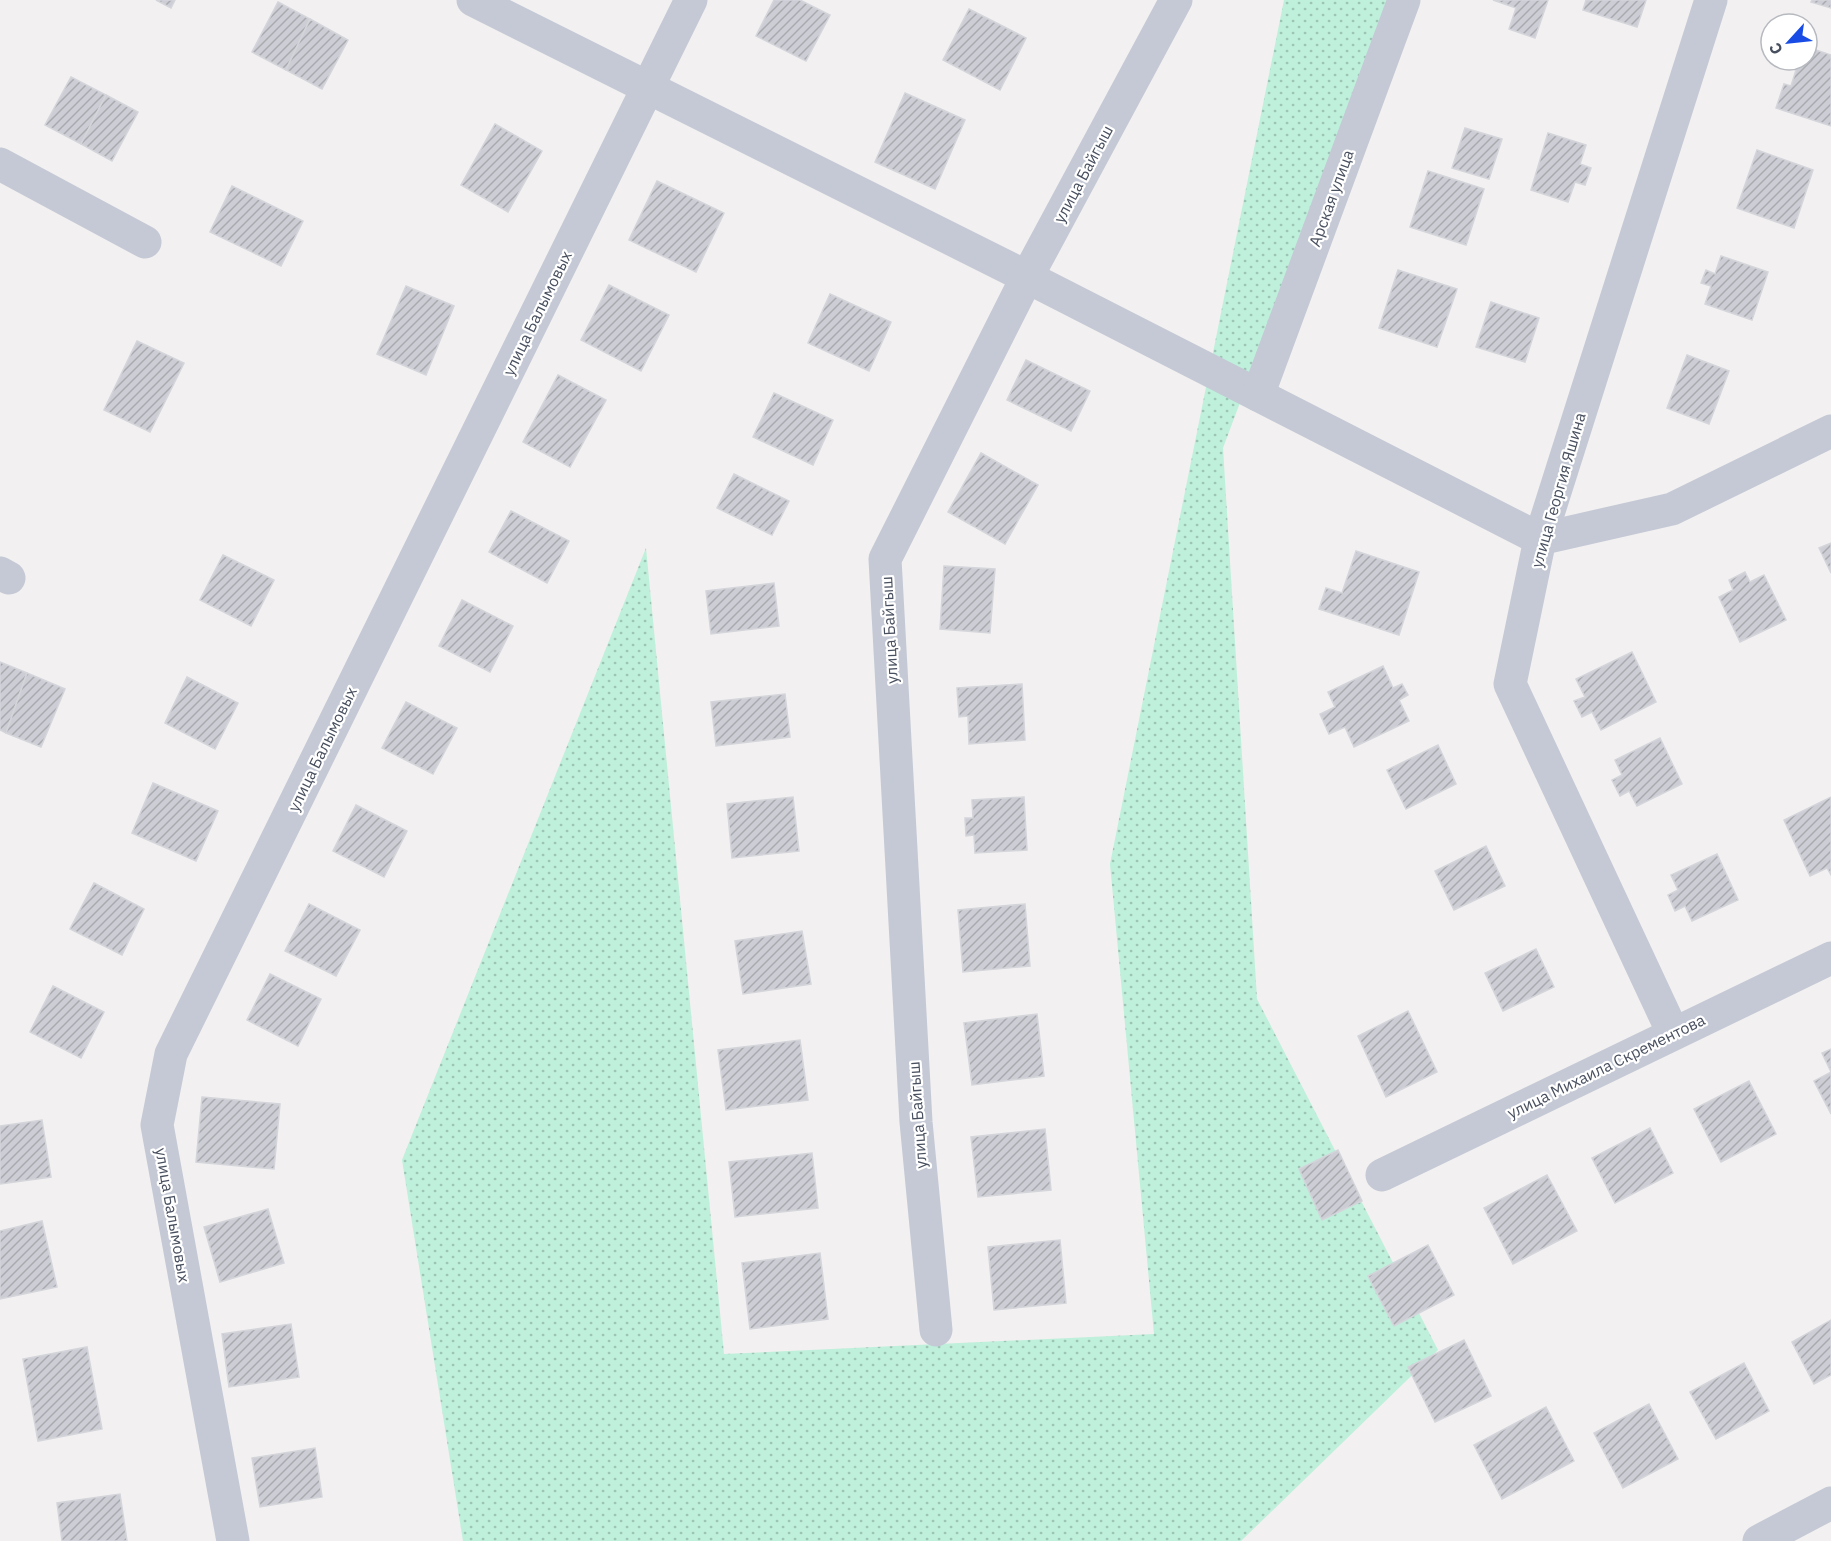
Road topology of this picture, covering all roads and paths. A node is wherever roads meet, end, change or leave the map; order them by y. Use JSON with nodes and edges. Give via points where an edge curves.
{"nodes":[{"id":1,"x":473,"y":0,"type":"edge"},
{"id":2,"x":691,"y":0,"type":"edge"},
{"id":3,"x":1176,"y":0,"type":"edge"},
{"id":4,"x":1404,"y":0,"type":"edge"},
{"id":5,"x":1711,"y":0,"type":"edge"},
{"id":6,"x":648,"y":88,"type":"junction"},
{"id":7,"x":0,"y":164,"type":"edge"},
{"id":8,"x":145,"y":242,"type":"dead end"},
{"id":9,"x":1027,"y":277,"type":"junction"},
{"id":10,"x":1258,"y":395,"type":"junction"},
{"id":11,"x":1831,"y":431,"type":"edge"},
{"id":12,"x":1540,"y":539,"type":"junction"},
{"id":13,"x":1831,"y":958,"type":"edge"},
{"id":14,"x":1673,"y":1033,"type":"junction"},
{"id":15,"x":1382,"y":1175,"type":"dead end"},
{"id":16,"x":936,"y":1330,"type":"dead end"},
{"id":17,"x":1831,"y":1503,"type":"edge"},
{"id":18,"x":233,"y":1541,"type":"edge"},
{"id":19,"x":1759,"y":1541,"type":"edge"}],
"edges":[{"from":1,"to":6,"type":"street"},
{"from":2,"to":6,"type":"street","name":"улица Балымовых"},
{"from":3,"to":9,"type":"street","name":"улица Байгыш"},
{"from":4,"to":10,"type":"street","name":"Арская улица"},
{"from":5,"to":12,"type":"street","name":"улица Георгия Яшина"},
{"from":6,"to":9,"type":"street"},
{"from":6,"to":18,"type":"street","name":"улица Балымовых","via":[[171,1054],[156,1125]]},
{"from":7,"to":8,"type":"street"},
{"from":9,"to":10,"type":"street"},
{"from":9,"to":16,"type":"street","name":"улица Байгыш","via":[[885,559],[916,1122]]},
{"from":10,"to":12,"type":"street"},
{"from":11,"to":12,"type":"street","via":[[1672,508]]},
{"from":12,"to":14,"type":"street","name":"улица Георгия Яшина","via":[[1510,684]]},
{"from":13,"to":14,"type":"street","name":"улица Михаила Скрементова"},
{"from":14,"to":15,"type":"street","name":"улица Михаила Скрементова"},
{"from":17,"to":19,"type":"street"}]}
